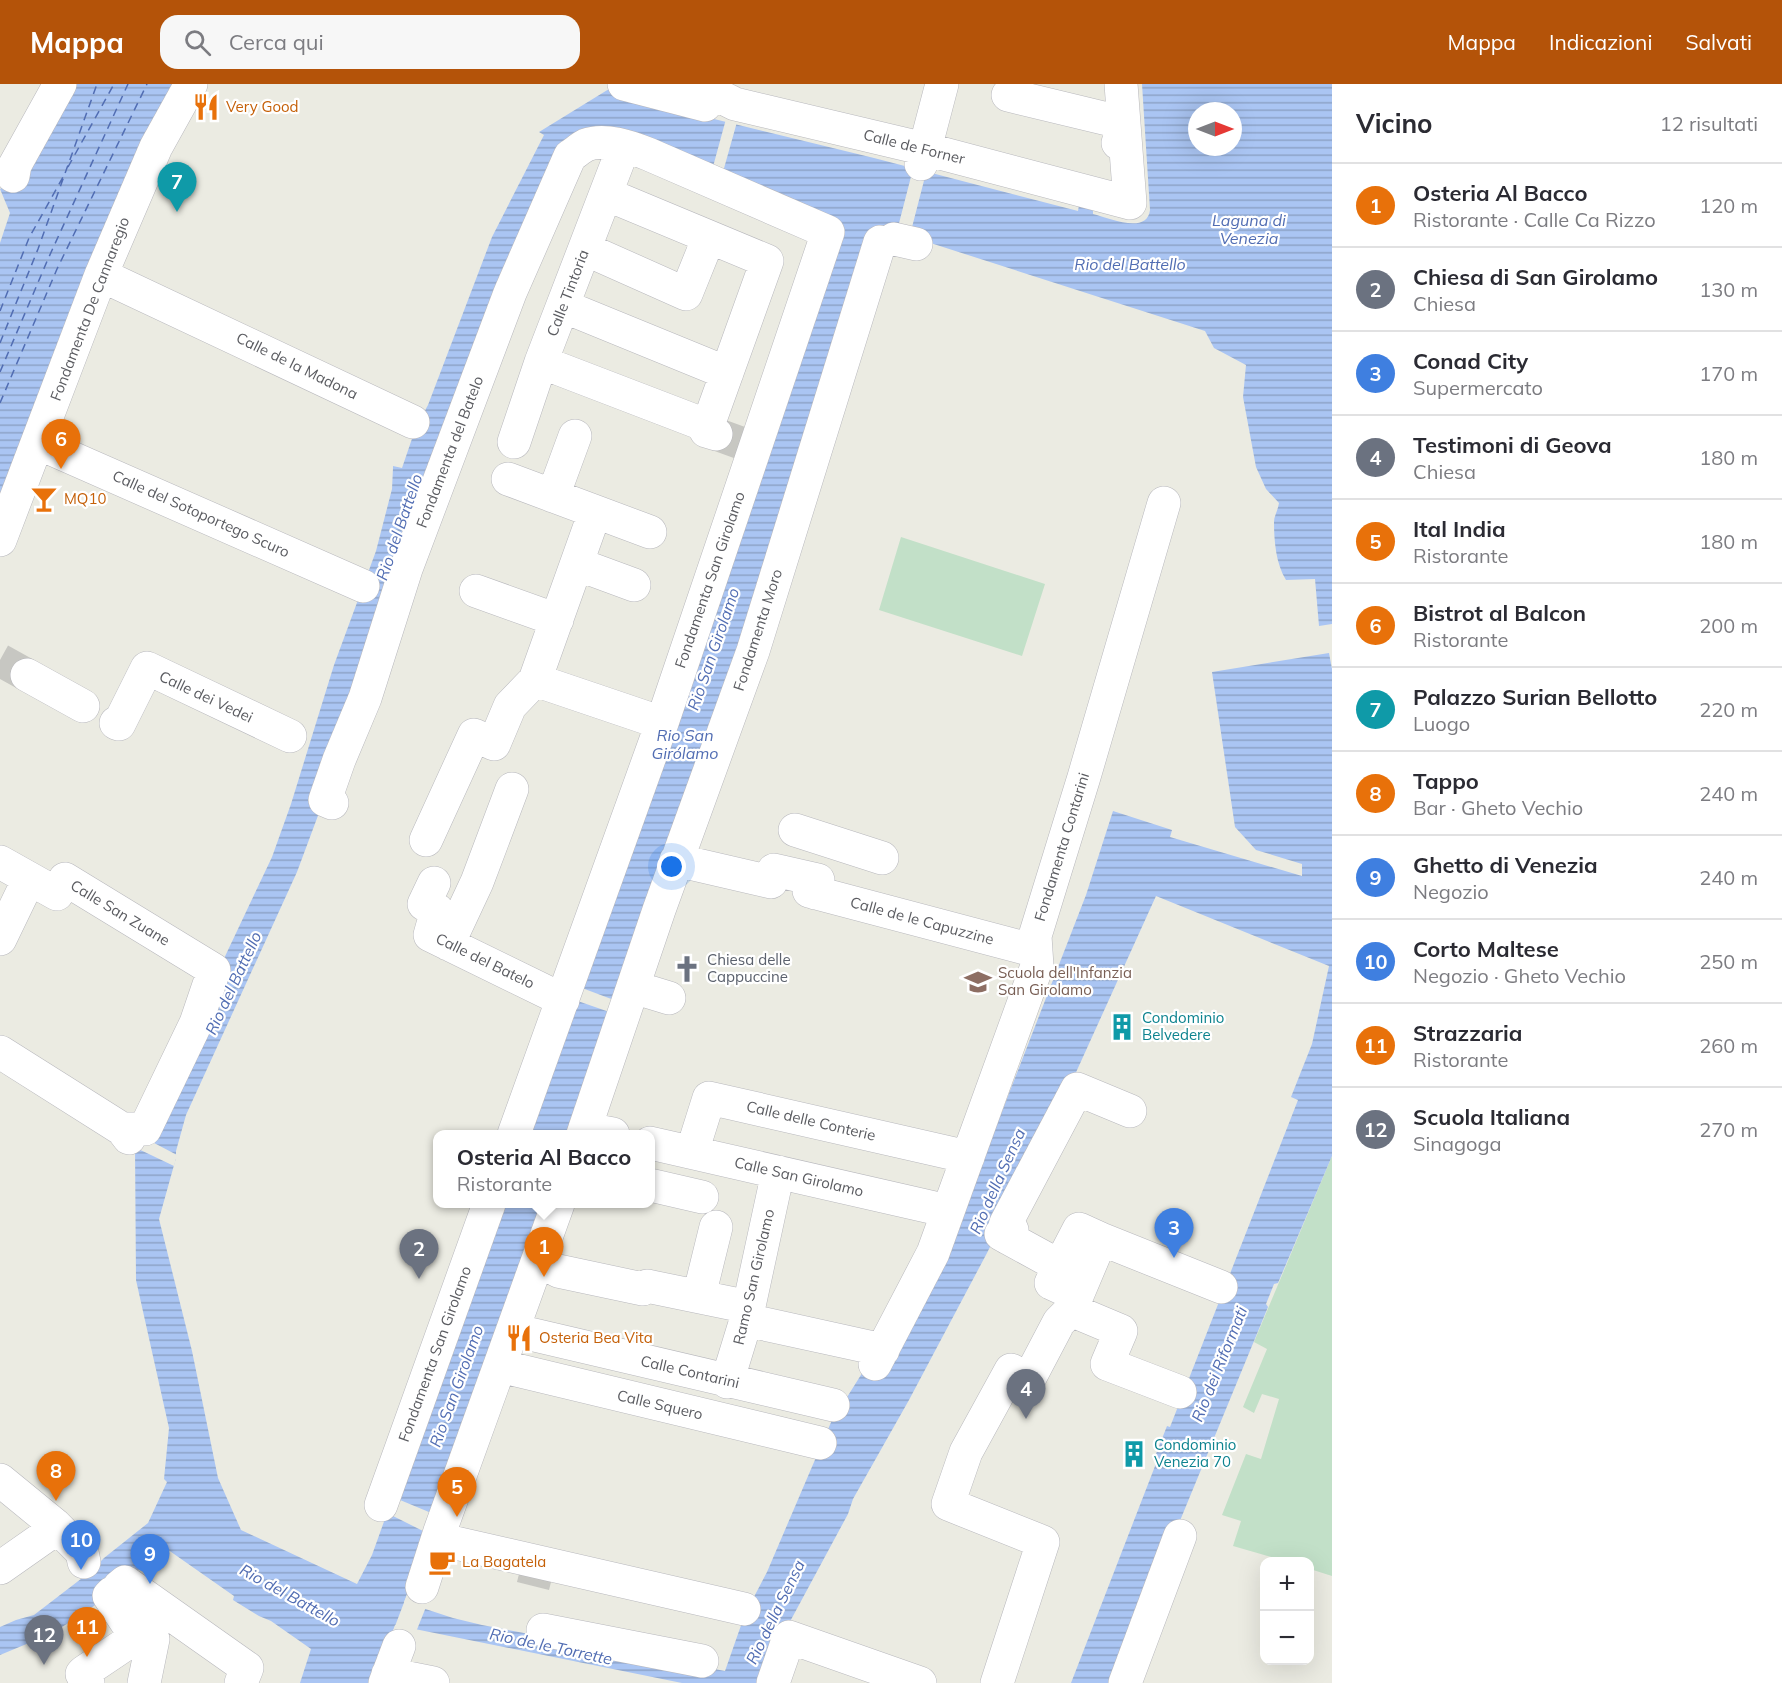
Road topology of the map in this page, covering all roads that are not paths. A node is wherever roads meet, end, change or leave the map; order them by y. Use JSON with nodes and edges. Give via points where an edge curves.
{"nodes":[{"id":1,"x":60,"y":84,"type":"edge"},
{"id":2,"x":191,"y":84,"type":"edge"},
{"id":3,"x":942,"y":84,"type":"edge"},
{"id":4,"x":1121,"y":84,"type":"edge"},
{"id":5,"x":633,"y":85,"type":"edge"},
{"id":6,"x":720,"y":93,"type":"edge"},
{"id":7,"x":1008,"y":95,"type":"dead end"},
{"id":8,"x":1069,"y":97,"type":"edge"},
{"id":9,"x":1124,"y":123,"type":"junction"},
{"id":10,"x":624,"y":146,"type":"junction"},
{"id":11,"x":923,"y":156,"type":"junction"},
{"id":12,"x":10,"y":171,"type":"edge"},
{"id":13,"x":606,"y":194,"type":"junction"},
{"id":14,"x":709,"y":237,"type":"junction"},
{"id":15,"x":897,"y":242,"type":"dead end"},
{"id":16,"x":585,"y":249,"type":"junction"},
{"id":17,"x":101,"y":275,"type":"junction"},
{"id":18,"x":563,"y":306,"type":"junction"},
{"id":19,"x":749,"y":311,"type":"junction"},
{"id":20,"x":796,"y":326,"type":"junction"},
{"id":21,"x":542,"y":362,"type":"junction"},
{"id":22,"x":727,"y":373,"type":"junction"},
{"id":23,"x":413,"y":422,"type":"dead end"},
{"id":24,"x":575,"y":436,"type":"dead end"},
{"id":25,"x":514,"y":442,"type":"dead end"},
{"id":26,"x":38,"y":443,"type":"junction"},
{"id":27,"x":508,"y":479,"type":"dead end"},
{"id":28,"x":554,"y":496,"type":"junction"},
{"id":29,"x":1164,"y":503,"type":"dead end"},
{"id":30,"x":595,"y":512,"type":"junction"},
{"id":31,"x":650,"y":532,"type":"dead end"},
{"id":32,"x":0,"y":540,"type":"edge"},
{"id":33,"x":577,"y":564,"type":"junction"},
{"id":34,"x":634,"y":585,"type":"dead end"},
{"id":35,"x":363,"y":586,"type":"dead end"},
{"id":36,"x":476,"y":591,"type":"dead end"},
{"id":37,"x":557,"y":620,"type":"junction"},
{"id":38,"x":27,"y":675,"type":"tunnel mouth"},
{"id":39,"x":535,"y":680,"type":"junction"},
{"id":40,"x":83,"y":706,"type":"dead end"},
{"id":41,"x":662,"y":723,"type":"junction"},
{"id":42,"x":117,"y":724,"type":"dead end"},
{"id":43,"x":316,"y":749,"type":"junction"},
{"id":44,"x":512,"y":789,"type":"dead end"},
{"id":45,"x":332,"y":803,"type":"dead end"},
{"id":46,"x":795,"y":830,"type":"dead end"},
{"id":47,"x":426,"y":840,"type":"dead end"},
{"id":48,"x":882,"y":858,"type":"dead end"},
{"id":49,"x":676,"y":860,"type":"junction"},
{"id":50,"x":0,"y":862,"type":"edge"},
{"id":51,"x":29,"y":879,"type":"junction"},
{"id":52,"x":434,"y":883,"type":"dead end"},
{"id":53,"x":0,"y":939,"type":"edge"},
{"id":54,"x":448,"y":944,"type":"junction"},
{"id":55,"x":1036,"y":951,"type":"junction"},
{"id":56,"x":669,"y":998,"type":"dead end"},
{"id":57,"x":563,"y":1000,"type":"junction"},
{"id":58,"x":629,"y":1000,"type":"junction"},
{"id":59,"x":0,"y":1052,"type":"edge"},
{"id":60,"x":1123,"y":1118,"type":"dead end"},
{"id":61,"x":515,"y":1130,"type":"edge"},
{"id":62,"x":595,"y":1130,"type":"edge"},
{"id":63,"x":655,"y":1144,"type":"edge"},
{"id":64,"x":692,"y":1152,"type":"junction"},
{"id":65,"x":968,"y":1157,"type":"junction"},
{"id":66,"x":778,"y":1172,"type":"junction"},
{"id":67,"x":655,"y":1186,"type":"edge"},
{"id":68,"x":702,"y":1197,"type":"dead end"},
{"id":69,"x":487,"y":1208,"type":"edge"},
{"id":70,"x":557,"y":1208,"type":"edge"},
{"id":71,"x":948,"y":1211,"type":"junction"},
{"id":72,"x":716,"y":1227,"type":"dead end"},
{"id":73,"x":1052,"y":1262,"type":"dead end"},
{"id":74,"x":545,"y":1268,"type":"junction"},
{"id":75,"x":1221,"y":1287,"type":"dead end"},
{"id":76,"x":699,"y":1296,"type":"junction"},
{"id":77,"x":1074,"y":1303,"type":"junction"},
{"id":78,"x":747,"y":1313,"type":"junction"},
{"id":79,"x":513,"y":1330,"type":"junction"},
{"id":80,"x":500,"y":1366,"type":"junction"},
{"id":81,"x":727,"y":1382,"type":"junction"},
{"id":82,"x":1179,"y":1382,"type":"dead end"},
{"id":83,"x":833,"y":1405,"type":"dead end"},
{"id":84,"x":820,"y":1443,"type":"dead end"},
{"id":85,"x":0,"y":1480,"type":"edge"},
{"id":86,"x":381,"y":1505,"type":"dead end"},
{"id":87,"x":55,"y":1525,"type":"junction"},
{"id":88,"x":1180,"y":1536,"type":"dead end"},
{"id":89,"x":438,"y":1539,"type":"junction"},
{"id":90,"x":84,"y":1562,"type":"dead end"},
{"id":91,"x":0,"y":1568,"type":"edge"},
{"id":92,"x":422,"y":1587,"type":"dead end"},
{"id":93,"x":124,"y":1599,"type":"junction"},
{"id":94,"x":744,"y":1610,"type":"dead end"},
{"id":95,"x":543,"y":1630,"type":"dead end"},
{"id":96,"x":702,"y":1661,"type":"dead end"},
{"id":97,"x":391,"y":1668,"type":"edge"},
{"id":98,"x":88,"y":1683,"type":"edge"},
{"id":99,"x":144,"y":1683,"type":"edge"},
{"id":100,"x":241,"y":1683,"type":"edge"},
{"id":101,"x":433,"y":1683,"type":"edge"},
{"id":102,"x":773,"y":1683,"type":"edge"},
{"id":103,"x":920,"y":1683,"type":"edge"},
{"id":104,"x":997,"y":1683,"type":"edge"},
{"id":105,"x":1125,"y":1683,"type":"edge"}],
"edges":[{"from":1,"to":12,"type":"street"},
{"from":2,"to":17,"type":"street","name":"Fondamenta De Cannaregio","via":[[156,147]]},
{"from":3,"to":11,"type":"street"},
{"from":4,"to":9,"type":"street"},
{"from":5,"to":6,"type":"street","name":"Calle de Forner"},
{"from":6,"to":11,"type":"street","name":"Calle de Forner"},
{"from":7,"to":8,"type":"street"},
{"from":8,"to":9,"type":"street"},
{"from":9,"to":11,"type":"street","name":"Calle de Forner","via":[[1117,199]]},
{"from":10,"to":13,"type":"street","name":"Calle Tintoria"},
{"from":10,"to":20,"type":"street","name":"Fondamenta San Girolamo","via":[[828,232]]},
{"from":10,"to":43,"type":"street","name":"Fondamenta del Batelo","via":[[586,145],[570,156],[510,294],[406,569],[364,698]]},
{"from":13,"to":14,"type":"street"},
{"from":13,"to":16,"type":"street","name":"Calle Tintoria"},
{"from":14,"to":16,"type":"street","via":[[686,294]]},
{"from":14,"to":19,"type":"street","via":[[767,261]]},
{"from":15,"to":49,"type":"street","name":"Fondamenta Moro"},
{"from":16,"to":18,"type":"street","name":"Calle Tintoria"},
{"from":17,"to":23,"type":"street","name":"Calle de la Madona","via":[[184,305]]},
{"from":17,"to":26,"type":"street","name":"Fondamenta De Cannaregio"},
{"from":18,"to":21,"type":"street","name":"Calle Tintoria"},
{"from":18,"to":22,"type":"street"},
{"from":19,"to":20,"type":"street"},
{"from":19,"to":22,"type":"street"},
{"from":20,"to":41,"type":"street","name":"Fondamenta San Girolamo"},
{"from":21,"to":22,"type":"street","via":[[712,430]]},
{"from":21,"to":25,"type":"street","name":"Calle Tintoria"},
{"from":24,"to":28,"type":"street"},
{"from":26,"to":32,"type":"street","name":"Fondamenta De Cannaregio"},
{"from":26,"to":35,"type":"street","name":"Calle del Sotoportego Scuro"},
{"from":27,"to":28,"type":"street"},
{"from":28,"to":30,"type":"street"},
{"from":29,"to":55,"type":"street","name":"Fondamenta Contarini","via":[[1035,936]]},
{"from":30,"to":31,"type":"street"},
{"from":30,"to":33,"type":"street"},
{"from":33,"to":34,"type":"street"},
{"from":33,"to":37,"type":"street"},
{"from":36,"to":37,"type":"street"},
{"from":37,"to":39,"type":"street"},
{"from":38,"to":40,"type":"street"},
{"from":39,"to":41,"type":"street"},
{"from":39,"to":47,"type":"street","via":[[510,706],[494,744],[474,735]]},
{"from":41,"to":57,"type":"street","name":"Fondamenta San Girolamo"},
{"from":42,"to":43,"type":"street","name":"Calle dei Vedei","via":[[147,668]]},
{"from":43,"to":45,"type":"street","name":"Fondamenta del Batelo","via":[[325,800]]},
{"from":44,"to":54,"type":"street","via":[[477,882]]},
{"from":46,"to":48,"type":"street"},
{"from":49,"to":55,"type":"street","name":"Calle de le Capuzzine","via":[[802,879]]},
{"from":49,"to":58,"type":"street","name":"Fondamenta Moro"},
{"from":50,"to":51,"type":"street","name":"Calle San Zuane"},
{"from":51,"to":53,"type":"street"},
{"from":51,"to":59,"type":"street","name":"Calle San Zuane","via":[[57,894],[65,879],[214,970],[196,1023],[146,1129],[126,1133]]},
{"from":52,"to":54,"type":"street","name":"Calle del Batelo","via":[[424,904],[437,910],[430,935]]},
{"from":54,"to":57,"type":"street","name":"Calle del Batelo"},
{"from":55,"to":65,"type":"street","name":"Fondamenta Contarini","via":[[1037,966]]},
{"from":56,"to":58,"type":"street"},
{"from":57,"to":61,"type":"street","name":"Fondamenta San Girolamo"},
{"from":58,"to":62,"type":"street","name":"Fondamenta Moro"},
{"from":60,"to":73,"type":"street","via":[[1077,1089],[1005,1232]]},
{"from":63,"to":64,"type":"street","name":"Calle San Girolamo"},
{"from":64,"to":65,"type":"street","name":"Calle delle Conterie","via":[[709,1098]]},
{"from":64,"to":66,"type":"street","name":"Calle San Girolamo"},
{"from":65,"to":71,"type":"street","name":"Fondamenta Contarini"},
{"from":66,"to":71,"type":"street","name":"Calle San Girolamo"},
{"from":66,"to":78,"type":"street","name":"Ramo San Girolamo"},
{"from":67,"to":68,"type":"street"},
{"from":69,"to":86,"type":"street","name":"Fondamenta San Girolamo"},
{"from":70,"to":74,"type":"street"},
{"from":71,"to":78,"type":"street","name":"Fondamenta Contarini","via":[[933,1253],[879,1357]]},
{"from":72,"to":76,"type":"street"},
{"from":74,"to":76,"type":"street","via":[[643,1290],[647,1286]]},
{"from":74,"to":79,"type":"street"},
{"from":75,"to":77,"type":"street","via":[[1137,1253],[1098,1246]]},
{"from":76,"to":78,"type":"street"},
{"from":77,"to":82,"type":"street","via":[[1121,1331],[1107,1364]]},
{"from":77,"to":104,"type":"street","via":[[1059,1322],[1029,1379],[1011,1370],[966,1452],[948,1504],[1043,1542]]},
{"from":78,"to":81,"type":"street","name":"Ramo San Girolamo"},
{"from":79,"to":80,"type":"street"},
{"from":79,"to":81,"type":"street","name":"Calle Contarini"},
{"from":80,"to":84,"type":"street","name":"Calle Squero"},
{"from":80,"to":89,"type":"street"},
{"from":81,"to":83,"type":"street","name":"Calle Contarini"},
{"from":85,"to":87,"type":"street"},
{"from":87,"to":90,"type":"street","via":[[82,1552]]},
{"from":87,"to":91,"type":"street"},
{"from":88,"to":105,"type":"street"},
{"from":89,"to":92,"type":"street"},
{"from":89,"to":94,"type":"street"},
{"from":93,"to":98,"type":"street","via":[[121,1602],[112,1593],[109,1596],[136,1637],[84,1672]]},
{"from":93,"to":99,"type":"street","via":[[153,1639]]},
{"from":93,"to":100,"type":"street","via":[[128,1595],[119,1587],[125,1582],[247,1668]]},
{"from":95,"to":96,"type":"street"},
{"from":97,"to":101,"type":"street"},
{"from":102,"to":103,"type":"street","via":[[789,1637]]}]}
